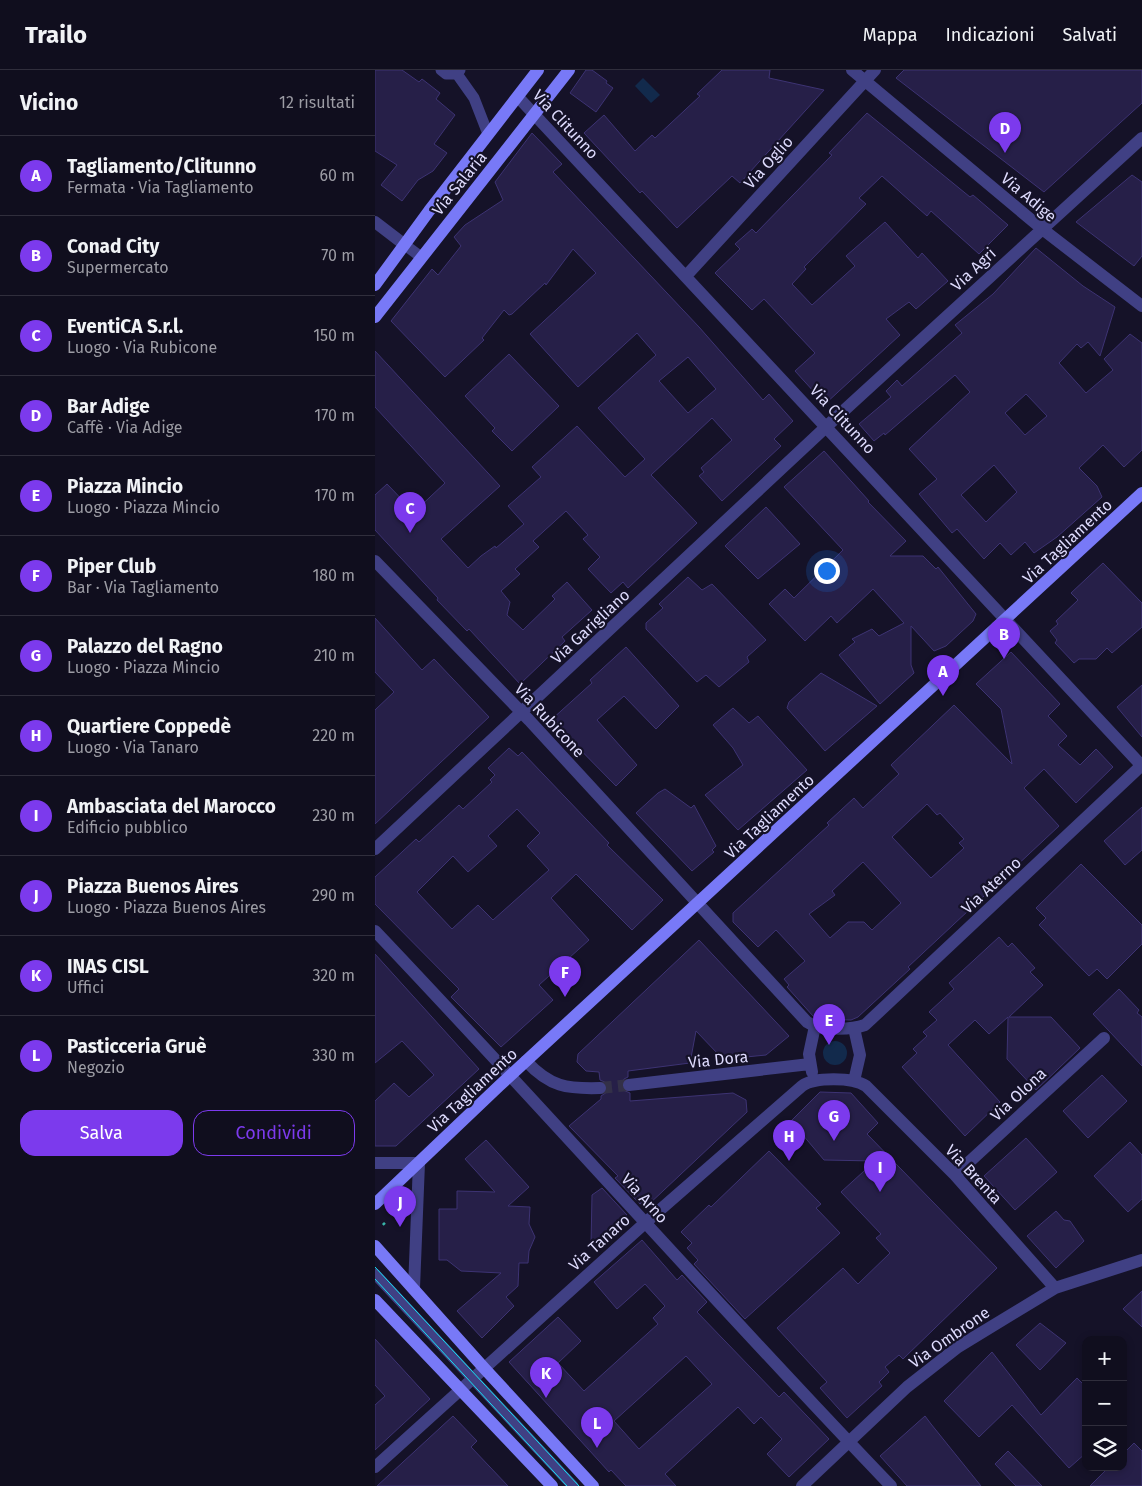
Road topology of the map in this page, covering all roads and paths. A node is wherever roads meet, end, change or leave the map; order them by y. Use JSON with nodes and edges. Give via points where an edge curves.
{"nodes":[{"id":1,"x":441,"y":70,"type":"edge"},
{"id":2,"x":538,"y":70,"type":"edge"},
{"id":3,"x":569,"y":70,"type":"edge"},
{"id":4,"x":852,"y":70,"type":"edge"},
{"id":5,"x":875,"y":70,"type":"edge"},
{"id":6,"x":458,"y":72,"type":"edge"},
{"id":7,"x":864,"y":81,"type":"junction"},
{"id":8,"x":519,"y":97,"type":"junction"},
{"id":9,"x":534,"y":114,"type":"junction"},
{"id":10,"x":488,"y":134,"type":"junction"},
{"id":11,"x":1142,"y":138,"type":"edge"},
{"id":12,"x":375,"y":222,"type":"edge"},
{"id":13,"x":1041,"y":228,"type":"junction"},
{"id":14,"x":405,"y":245,"type":"junction"},
{"id":15,"x":421,"y":257,"type":"junction"},
{"id":16,"x":686,"y":276,"type":"junction"},
{"id":17,"x":375,"y":285,"type":"edge"},
{"id":18,"x":1142,"y":306,"type":"edge"},
{"id":19,"x":375,"y":317,"type":"edge"},
{"id":20,"x":827,"y":426,"type":"junction"},
{"id":21,"x":1142,"y":493,"type":"edge"},
{"id":22,"x":375,"y":562,"type":"edge"},
{"id":23,"x":1006,"y":620,"type":"junction"},
{"id":24,"x":522,"y":713,"type":"junction"},
{"id":25,"x":1142,"y":766,"type":"edge"},
{"id":26,"x":375,"y":849,"type":"edge"},
{"id":27,"x":698,"y":904,"type":"junction"},
{"id":28,"x":375,"y":932,"type":"edge"},
{"id":29,"x":811,"y":1024,"type":"junction"},
{"id":30,"x":857,"y":1027,"type":"junction"},
{"id":31,"x":1103,"y":1038,"type":"dead end"},
{"id":32,"x":526,"y":1061,"type":"junction"},
{"id":33,"x":810,"y":1064,"type":"junction"},
{"id":34,"x":511,"y":1075,"type":"junction"},
{"id":35,"x":854,"y":1081,"type":"junction"},
{"id":36,"x":811,"y":1082,"type":"junction"},
{"id":37,"x":629,"y":1085,"type":"tunnel mouth"},
{"id":38,"x":600,"y":1088,"type":"tunnel mouth"},
{"id":39,"x":375,"y":1163,"type":"edge"},
{"id":40,"x":419,"y":1163,"type":"junction"},
{"id":41,"x":955,"y":1175,"type":"junction"},
{"id":42,"x":375,"y":1204,"type":"edge"},
{"id":43,"x":645,"y":1223,"type":"junction"},
{"id":44,"x":375,"y":1246,"type":"edge"},
{"id":45,"x":1142,"y":1260,"type":"edge"},
{"id":46,"x":375,"y":1274,"type":"edge"},
{"id":47,"x":414,"y":1288,"type":"junction"},
{"id":48,"x":1055,"y":1288,"type":"junction"},
{"id":49,"x":375,"y":1300,"type":"edge"},
{"id":50,"x":381,"y":1313,"type":"edge"},
{"id":51,"x":483,"y":1368,"type":"junction"},
{"id":52,"x":473,"y":1378,"type":"junction"},
{"id":53,"x":461,"y":1389,"type":"junction"},
{"id":54,"x":849,"y":1442,"type":"junction"},
{"id":55,"x":375,"y":1467,"type":"edge"},
{"id":56,"x":551,"y":1486,"type":"edge"},
{"id":57,"x":573,"y":1486,"type":"edge"},
{"id":58,"x":593,"y":1486,"type":"edge"},
{"id":59,"x":802,"y":1486,"type":"edge"},
{"id":60,"x":891,"y":1486,"type":"edge"}],
"edges":[{"from":1,"to":6,"type":"lane","via":[[446,74]]},
{"from":2,"to":8,"type":"main road","name":"Via Salaria"},
{"from":3,"to":9,"type":"main road","name":"Via Salaria"},
{"from":4,"to":7,"type":"street","name":"Via Adige"},
{"from":5,"to":7,"type":"street","name":"Via Oglio"},
{"from":6,"to":10,"type":"lane","via":[[474,98]]},
{"from":7,"to":13,"type":"street","name":"Via Adige"},
{"from":7,"to":16,"type":"street","name":"Via Oglio"},
{"from":8,"to":9,"type":"street","name":"Via Clitunno"},
{"from":8,"to":10,"type":"main road","name":"Via Salaria"},
{"from":9,"to":15,"type":"main road","name":"Via Salaria"},
{"from":9,"to":16,"type":"street","name":"Via Clitunno"},
{"from":10,"to":14,"type":"main road","name":"Via Salaria"},
{"from":11,"to":13,"type":"street","name":"Via Agri"},
{"from":12,"to":14,"type":"street"},
{"from":13,"to":18,"type":"street","name":"Via Adige"},
{"from":13,"to":20,"type":"street","name":"Via Agri"},
{"from":14,"to":15,"type":"lane"},
{"from":14,"to":17,"type":"main road","name":"Via Salaria"},
{"from":15,"to":19,"type":"main road","name":"Via Salaria"},
{"from":16,"to":20,"type":"street","name":"Via Clitunno"},
{"from":20,"to":23,"type":"street","name":"Via Clitunno"},
{"from":20,"to":24,"type":"street","name":"Via Garigliano"},
{"from":21,"to":23,"type":"main road","name":"Via Tagliamento"},
{"from":22,"to":24,"type":"street","name":"Via Rubicone"},
{"from":23,"to":25,"type":"street","name":"Via Clitunno"},
{"from":23,"to":27,"type":"main road","name":"Via Tagliamento"},
{"from":24,"to":26,"type":"street","name":"Via Garigliano"},
{"from":24,"to":27,"type":"street","name":"Via Rubicone"},
{"from":25,"to":30,"type":"street","name":"Via Aterno","via":[[874,1017]]},
{"from":27,"to":29,"type":"street"},
{"from":27,"to":32,"type":"main road","name":"Via Tagliamento"},
{"from":28,"to":34,"type":"street","name":"Via Arno"},
{"from":29,"to":30,"type":"street"},
{"from":29,"to":33,"type":"street"},
{"from":30,"to":35,"type":"street","via":[[860,1055]]},
{"from":31,"to":41,"type":"street","name":"Via Olona"},
{"from":32,"to":34,"type":"main road","name":"Via Tagliamento"},
{"from":32,"to":38,"type":"street","via":[[543,1077],[560,1086]]},
{"from":33,"to":36,"type":"street"},
{"from":33,"to":37,"type":"street","name":"Via Dora"},
{"from":34,"to":40,"type":"main road","name":"Via Tagliamento"},
{"from":34,"to":43,"type":"street","name":"Via Arno"},
{"from":35,"to":36,"type":"street"},
{"from":35,"to":41,"type":"street","name":"Via Brenta","via":[[866,1086]]},
{"from":36,"to":43,"type":"street","name":"Via Tanaro"},
{"from":39,"to":40,"type":"street"},
{"from":40,"to":42,"type":"main road","name":"Via Tagliamento"},
{"from":40,"to":47,"type":"street"},
{"from":41,"to":48,"type":"street","name":"Via Brenta"},
{"from":43,"to":51,"type":"street","name":"Via Tanaro"},
{"from":43,"to":54,"type":"street","name":"Via Arno"},
{"from":44,"to":47,"type":"main road"},
{"from":45,"to":48,"type":"street","name":"Via Ombrone"},
{"from":46,"to":52,"type":"lane"},
{"from":47,"to":51,"type":"main road"},
{"from":48,"to":54,"type":"street","name":"Via Ombrone","via":[[939,1360]]},
{"from":49,"to":50,"type":"main road"},
{"from":50,"to":53,"type":"main road"},
{"from":51,"to":52,"type":"street","name":"Via Tanaro"},
{"from":51,"to":58,"type":"main road"},
{"from":52,"to":53,"type":"street","name":"Via Tanaro"},
{"from":52,"to":57,"type":"lane"},
{"from":53,"to":55,"type":"street","name":"Via Tanaro"},
{"from":53,"to":56,"type":"main road"},
{"from":54,"to":59,"type":"street","name":"Via Ombrone"},
{"from":54,"to":60,"type":"street","name":"Via Arno"}]}
